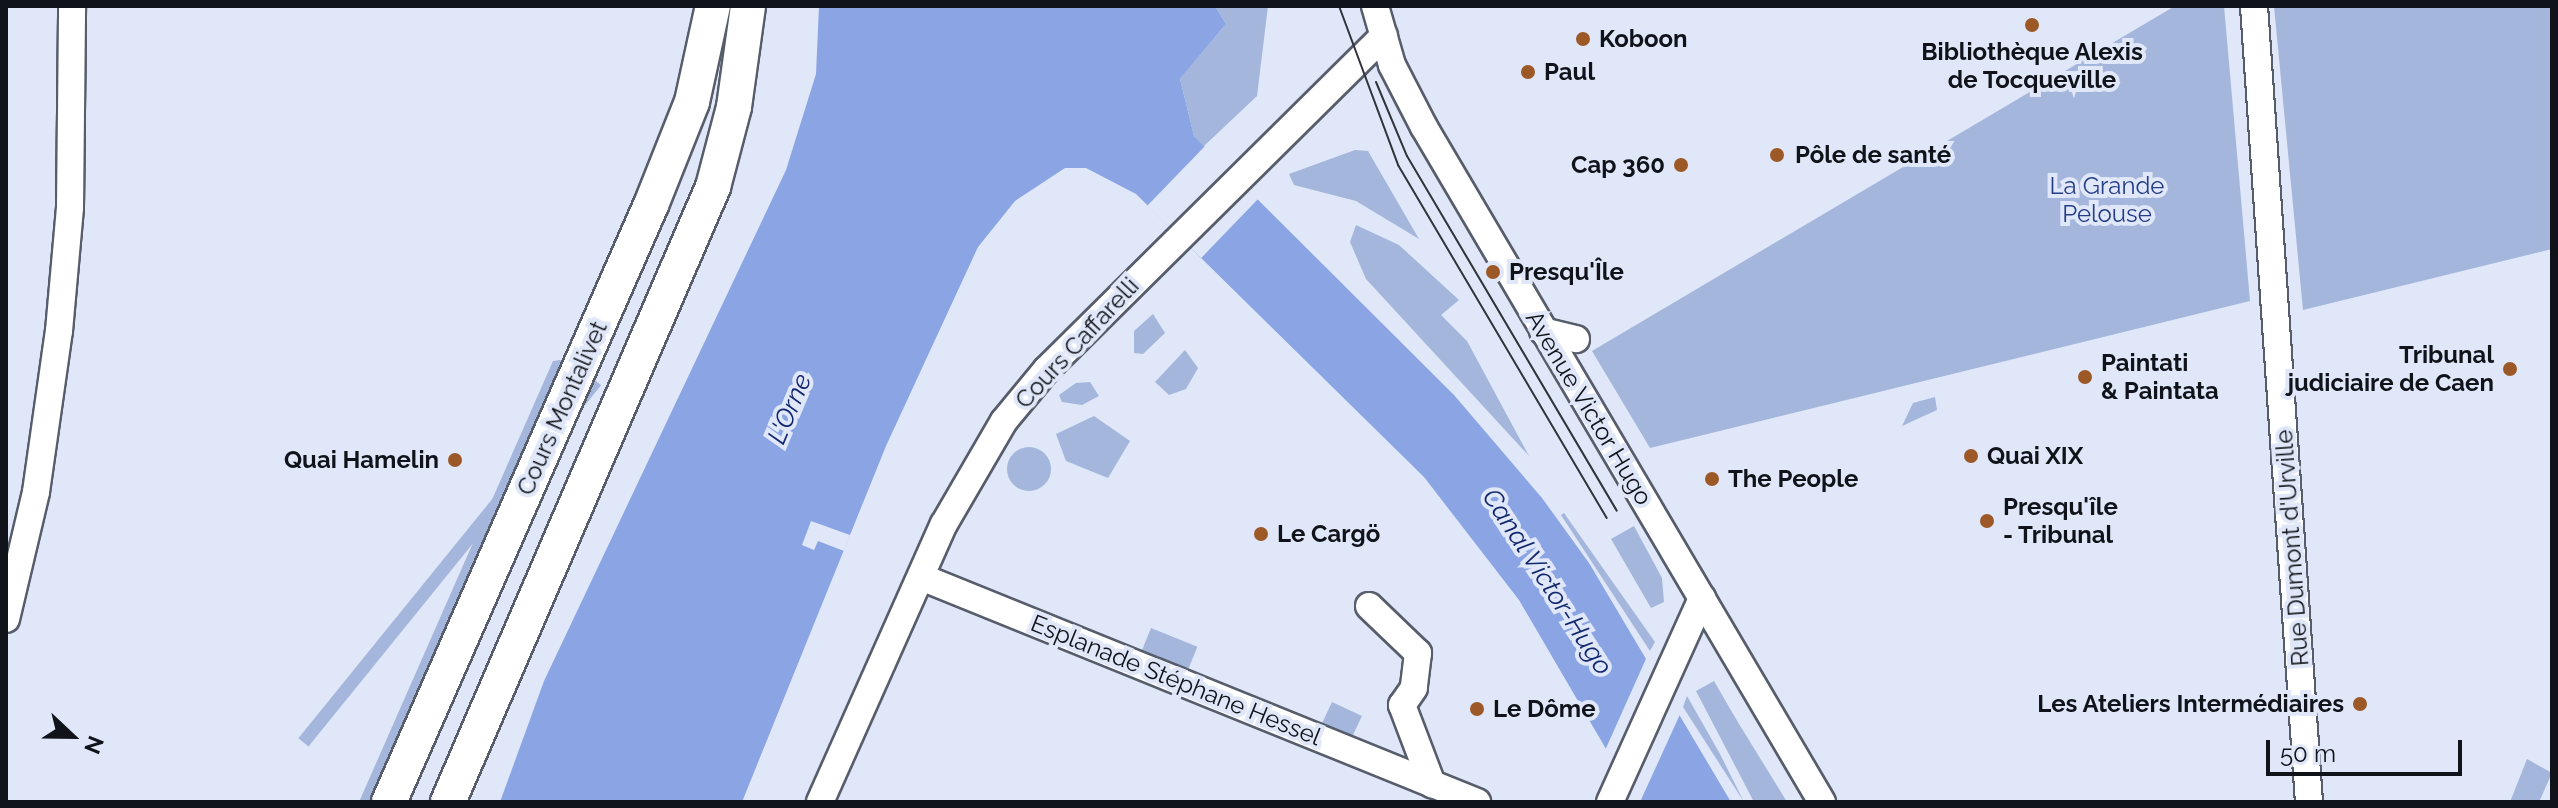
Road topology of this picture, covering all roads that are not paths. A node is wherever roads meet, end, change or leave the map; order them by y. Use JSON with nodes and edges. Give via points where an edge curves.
{"nodes":[{"id":1,"x":72,"y":6,"type":"edge"},
{"id":2,"x":713,"y":6,"type":"edge"},
{"id":3,"x":748,"y":6,"type":"edge"},
{"id":4,"x":1375,"y":6,"type":"edge"},
{"id":5,"x":2254,"y":6,"type":"edge"},
{"id":6,"x":1384,"y":35,"type":"junction"},
{"id":7,"x":1543,"y":331,"type":"junction"},
{"id":8,"x":1576,"y":339,"type":"dead end"},
{"id":9,"x":921,"y":577,"type":"junction"},
{"id":10,"x":1702,"y":598,"type":"junction"},
{"id":11,"x":1369,"y":606,"type":"dead end"},
{"id":12,"x":6,"y":619,"type":"edge"},
{"id":13,"x":1432,"y":784,"type":"junction"},
{"id":14,"x":1615,"y":791,"type":"edge"},
{"id":15,"x":389,"y":802,"type":"edge"},
{"id":16,"x":448,"y":802,"type":"edge"},
{"id":17,"x":820,"y":802,"type":"edge"},
{"id":18,"x":1477,"y":802,"type":"edge"},
{"id":19,"x":1822,"y":802,"type":"edge"},
{"id":20,"x":2309,"y":802,"type":"edge"}],
"edges":[{"from":1,"to":12,"type":"street","via":[[70,207],[59,331],[36,492]]},
{"from":2,"to":15,"type":"main road","name":"Cours Montalivet","via":[[692,102],[651,205]]},
{"from":3,"to":16,"type":"main road","via":[[713,187]]},
{"from":4,"to":6,"type":"street","name":"Avenue Victor Hugo"},
{"from":5,"to":20,"type":"street","name":"Rue Dumont d'Urville"},
{"from":6,"to":7,"type":"street","name":"Avenue Victor Hugo","via":[[1410,101]]},
{"from":6,"to":9,"type":"street","name":"Cours Caffarelli","via":[[1177,238],[1004,421]]},
{"from":7,"to":8,"type":"street"},
{"from":7,"to":10,"type":"street","name":"Avenue Victor Hugo"},
{"from":9,"to":13,"type":"street","name":"Esplanade Stéphane Hessel"},
{"from":9,"to":17,"type":"street","name":"Cours Caffarelli"},
{"from":10,"to":14,"type":"street"},
{"from":10,"to":19,"type":"street","name":"Avenue Victor Hugo"},
{"from":11,"to":13,"type":"street","via":[[1418,653],[1414,688],[1402,705]]},
{"from":13,"to":18,"type":"street","name":"Esplanade Stéphane Hessel"}]}
